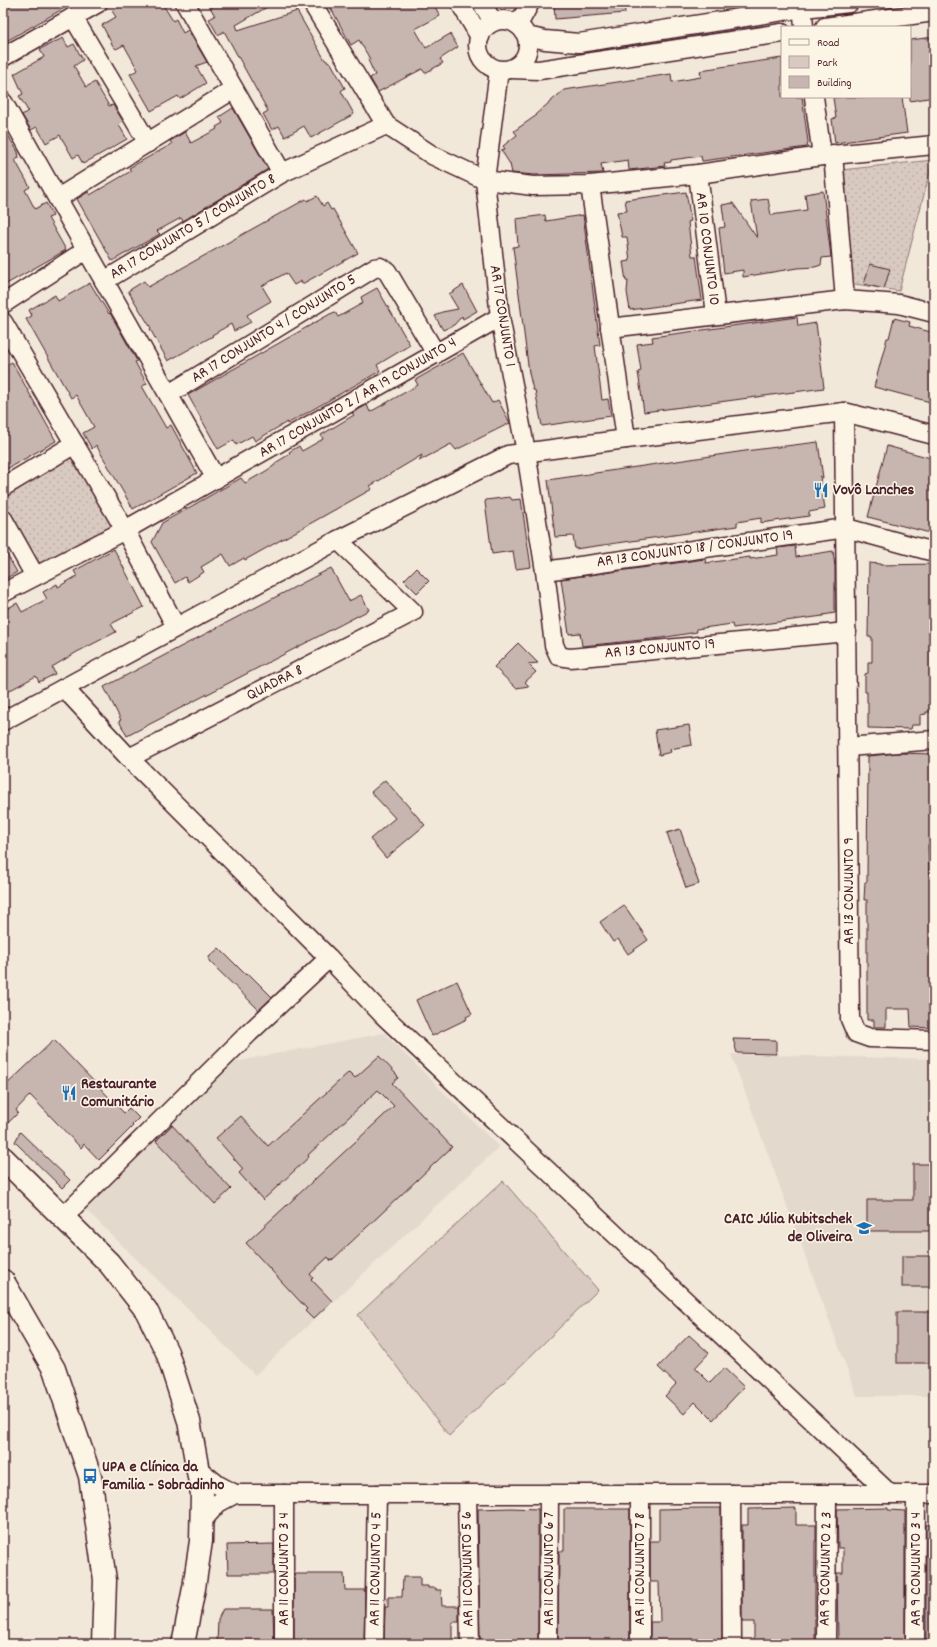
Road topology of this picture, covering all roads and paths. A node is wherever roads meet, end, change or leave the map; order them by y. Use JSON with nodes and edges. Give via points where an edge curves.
{"nodes":[{"id":1,"x":98,"y":3,"type":"edge"},
{"id":2,"x":185,"y":3,"type":"edge"},
{"id":3,"x":312,"y":3,"type":"edge"},
{"id":4,"x":460,"y":3,"type":"edge"},
{"id":5,"x":482,"y":3,"type":"edge"},
{"id":6,"x":530,"y":3,"type":"edge"},
{"id":7,"x":849,"y":3,"type":"edge"},
{"id":8,"x":803,"y":5,"type":"edge"},
{"id":9,"x":934,"y":12,"type":"edge"},
{"id":10,"x":73,"y":18,"type":"junction"},
{"id":11,"x":493,"y":22,"type":"junction"},
{"id":12,"x":804,"y":26,"type":"edge"},
{"id":13,"x":832,"y":26,"type":"edge"},
{"id":14,"x":523,"y":30,"type":"junction"},
{"id":15,"x":781,"y":33,"type":"edge"},
{"id":16,"x":480,"y":37,"type":"junction"},
{"id":17,"x":3,"y":57,"type":"edge"},
{"id":18,"x":505,"y":69,"type":"junction"},
{"id":19,"x":234,"y":89,"type":"junction"},
{"id":20,"x":814,"y":98,"type":"edge"},
{"id":21,"x":3,"y":102,"type":"edge"},
{"id":22,"x":386,"y":125,"type":"junction"},
{"id":23,"x":148,"y":143,"type":"junction"},
{"id":24,"x":934,"y":145,"type":"edge"},
{"id":25,"x":827,"y":155,"type":"junction"},
{"id":26,"x":282,"y":173,"type":"junction"},
{"id":27,"x":698,"y":174,"type":"junction"},
{"id":28,"x":485,"y":180,"type":"junction"},
{"id":29,"x":590,"y":184,"type":"junction"},
{"id":30,"x":58,"y":198,"type":"junction"},
{"id":31,"x":86,"y":250,"type":"junction"},
{"id":32,"x":104,"y":281,"type":"junction"},
{"id":33,"x":845,"y":300,"type":"junction"},
{"id":34,"x":3,"y":304,"type":"edge"},
{"id":35,"x":934,"y":313,"type":"edge"},
{"id":36,"x":716,"y":314,"type":"junction"},
{"id":37,"x":500,"y":317,"type":"junction"},
{"id":38,"x":3,"y":322,"type":"edge"},
{"id":39,"x":610,"y":328,"type":"junction"},
{"id":40,"x":436,"y":354,"type":"junction"},
{"id":41,"x":168,"y":394,"type":"junction"},
{"id":42,"x":844,"y":412,"type":"junction"},
{"id":43,"x":934,"y":435,"type":"edge"},
{"id":44,"x":626,"y":439,"type":"junction"},
{"id":45,"x":75,"y":444,"type":"junction"},
{"id":46,"x":526,"y":452,"type":"junction"},
{"id":47,"x":216,"y":479,"type":"junction"},
{"id":48,"x":3,"y":487,"type":"edge"},
{"id":49,"x":3,"y":519,"type":"edge"},
{"id":50,"x":846,"y":528,"type":"junction"},
{"id":51,"x":125,"y":530,"type":"junction"},
{"id":52,"x":338,"y":540,"type":"junction"},
{"id":53,"x":934,"y":552,"type":"edge"},
{"id":54,"x":545,"y":571,"type":"junction"},
{"id":55,"x":35,"y":576,"type":"junction"},
{"id":56,"x":3,"y":593,"type":"edge"},
{"id":57,"x":176,"y":627,"type":"junction"},
{"id":58,"x":847,"y":632,"type":"junction"},
{"id":59,"x":64,"y":688,"type":"junction"},
{"id":60,"x":3,"y":721,"type":"edge"},
{"id":61,"x":934,"y":740,"type":"edge"},
{"id":62,"x":848,"y":747,"type":"junction"},
{"id":63,"x":129,"y":758,"type":"junction"},
{"id":64,"x":329,"y":958,"type":"junction"},
{"id":65,"x":934,"y":1040,"type":"edge"},
{"id":66,"x":3,"y":1158,"type":"edge"},
{"id":67,"x":63,"y":1217,"type":"junction"},
{"id":68,"x":3,"y":1281,"type":"edge"},
{"id":69,"x":198,"y":1469,"type":"junction"},
{"id":70,"x":235,"y":1494,"type":"junction"},
{"id":71,"x":284,"y":1494,"type":"junction"},
{"id":72,"x":377,"y":1494,"type":"junction"},
{"id":73,"x":467,"y":1494,"type":"junction"},
{"id":74,"x":549,"y":1494,"type":"junction"},
{"id":75,"x":640,"y":1494,"type":"junction"},
{"id":76,"x":731,"y":1494,"type":"junction"},
{"id":77,"x":827,"y":1494,"type":"junction"},
{"id":78,"x":890,"y":1494,"type":"junction"},
{"id":79,"x":916,"y":1494,"type":"junction"},
{"id":80,"x":934,"y":1494,"type":"edge"},
{"id":81,"x":202,"y":1522,"type":"junction"},
{"id":82,"x":103,"y":1644,"type":"edge"},
{"id":83,"x":183,"y":1644,"type":"edge"},
{"id":84,"x":284,"y":1644,"type":"edge"},
{"id":85,"x":374,"y":1644,"type":"edge"},
{"id":86,"x":470,"y":1644,"type":"edge"},
{"id":87,"x":548,"y":1644,"type":"edge"},
{"id":88,"x":640,"y":1644,"type":"edge"},
{"id":89,"x":732,"y":1644,"type":"edge"},
{"id":90,"x":826,"y":1644,"type":"edge"},
{"id":91,"x":915,"y":1644,"type":"edge"}],
"edges":[{"from":1,"to":10,"type":"street"},
{"from":2,"to":19,"type":"street"},
{"from":3,"to":22,"type":"street"},
{"from":4,"to":16,"type":"street"},
{"from":5,"to":11,"type":"street"},
{"from":6,"to":14,"type":"street"},
{"from":7,"to":8,"type":"street"},
{"from":8,"to":12,"type":"street"},
{"from":8,"to":14,"type":"street","via":[[579,43],[545,40]]},
{"from":9,"to":13,"type":"street"},
{"from":10,"to":17,"type":"street"},
{"from":10,"to":23,"type":"street"},
{"from":11,"to":14,"type":"street","via":[[510,21]]},
{"from":11,"to":16,"type":"street","via":[[485,28]]},
{"from":14,"to":18,"type":"street","via":[[528,46],[526,56],[520,64]]},
{"from":15,"to":18,"type":"street","via":[[539,70]]},
{"from":16,"to":18,"type":"street","via":[[478,45],[484,61],[491,67]]},
{"from":18,"to":28,"type":"street","name":"AR 17 CONJUNTO 1"},
{"from":19,"to":23,"type":"street"},
{"from":19,"to":26,"type":"street"},
{"from":20,"to":25,"type":"street"},
{"from":21,"to":30,"type":"street"},
{"from":22,"to":26,"type":"street","name":"AR 17 CONJUNTO 5 / CONJUNTO 8"},
{"from":22,"to":28,"type":"street","via":[[432,156]]},
{"from":23,"to":30,"type":"street"},
{"from":24,"to":25,"type":"street"},
{"from":25,"to":27,"type":"street"},
{"from":25,"to":33,"type":"street"},
{"from":26,"to":32,"type":"street","name":"AR 17 CONJUNTO 5 / CONJUNTO 8"},
{"from":27,"to":29,"type":"street"},
{"from":27,"to":36,"type":"street","name":"AR 10 CONJUNTO 10"},
{"from":28,"to":29,"type":"street","via":[[533,186]]},
{"from":28,"to":37,"type":"street","name":"AR 17 CONJUNTO 1"},
{"from":29,"to":39,"type":"street"},
{"from":30,"to":31,"type":"street"},
{"from":31,"to":32,"type":"street"},
{"from":31,"to":34,"type":"street"},
{"from":32,"to":41,"type":"street"},
{"from":33,"to":35,"type":"street","via":[[899,304]]},
{"from":33,"to":36,"type":"street"},
{"from":36,"to":39,"type":"street","name":"AR 10 CONJUNTO 10"},
{"from":37,"to":40,"type":"street","name":"AR 17 CONJUNTO 2 / AR 19 CONJUNTO 4"},
{"from":37,"to":46,"type":"street","name":"AR 17 CONJUNTO 1"},
{"from":38,"to":45,"type":"street"},
{"from":39,"to":44,"type":"street"},
{"from":40,"to":41,"type":"street","name":"AR 17 CONJUNTO 4 / CONJUNTO 5","via":[[387,271],[380,267],[374,268]]},
{"from":40,"to":47,"type":"street","name":"AR 17 CONJUNTO 2 / AR 19 CONJUNTO 4"},
{"from":41,"to":47,"type":"street"},
{"from":42,"to":43,"type":"street"},
{"from":42,"to":44,"type":"street"},
{"from":42,"to":50,"type":"street","name":"AR 13 CONJUNTO 9"},
{"from":44,"to":46,"type":"street"},
{"from":45,"to":48,"type":"street"},
{"from":45,"to":51,"type":"street"},
{"from":46,"to":52,"type":"street","via":[[508,455]]},
{"from":46,"to":54,"type":"street","name":"AR 17 CONJUNTO 1"},
{"from":47,"to":51,"type":"street","name":"AR 17 CONJUNTO 2 / AR 19 CONJUNTO 4"},
{"from":49,"to":55,"type":"street"},
{"from":50,"to":53,"type":"street"},
{"from":50,"to":54,"type":"street","name":"AR 13 CONJUNTO 18 / CONJUNTO 19"},
{"from":50,"to":58,"type":"street","name":"AR 13 CONJUNTO 9"},
{"from":51,"to":55,"type":"street","name":"AR 17 CONJUNTO 2 / AR 19 CONJUNTO 4"},
{"from":51,"to":57,"type":"street"},
{"from":52,"to":57,"type":"street"},
{"from":52,"to":63,"type":"street","name":"QUADRA 8","via":[[413,612]]},
{"from":54,"to":58,"type":"street","name":"AR 13 CONJUNTO 19","via":[[554,645],[559,656],[570,658]]},
{"from":55,"to":56,"type":"street","name":"AR 17 CONJUNTO 2 / AR 19 CONJUNTO 4"},
{"from":57,"to":59,"type":"street"},
{"from":58,"to":62,"type":"street","name":"AR 13 CONJUNTO 9"},
{"from":59,"to":60,"type":"street"},
{"from":59,"to":63,"type":"street"},
{"from":61,"to":62,"type":"street"},
{"from":62,"to":65,"type":"street","name":"AR 13 CONJUNTO 9","via":[[850,1019],[856,1033],[870,1038]]},
{"from":63,"to":64,"type":"street"},
{"from":64,"to":67,"type":"street","via":[[249,1033]]},
{"from":64,"to":78,"type":"street","via":[[388,1020]]},
{"from":66,"to":67,"type":"main road"},
{"from":67,"to":69,"type":"main road","via":[[109,1263],[146,1310],[167,1352],[189,1421]]},
{"from":68,"to":82,"type":"main road","via":[[54,1369],[90,1476],[104,1580]]},
{"from":69,"to":70,"type":"street","via":[[218,1485]]},
{"from":69,"to":81,"type":"main road","via":[[202,1494]]},
{"from":70,"to":71,"type":"street"},
{"from":70,"to":81,"type":"street","via":[[218,1504]]},
{"from":71,"to":72,"type":"street"},
{"from":71,"to":84,"type":"street","name":"AR 11 CONJUNTO 3 4"},
{"from":72,"to":73,"type":"street"},
{"from":72,"to":85,"type":"street","name":"AR 11 CONJUNTO 4 5"},
{"from":73,"to":74,"type":"street"},
{"from":73,"to":86,"type":"street","name":"AR 11 CONJUNTO 5 6"},
{"from":74,"to":75,"type":"street"},
{"from":74,"to":87,"type":"street","name":"AR 11 CONJUNTO 6 7"},
{"from":75,"to":76,"type":"street"},
{"from":75,"to":88,"type":"street","name":"AR 11 CONJUNTO 7 8"},
{"from":76,"to":77,"type":"street"},
{"from":76,"to":89,"type":"street"},
{"from":77,"to":78,"type":"street"},
{"from":77,"to":90,"type":"street","name":"AR 9 CONJUNTO 2 3"},
{"from":78,"to":79,"type":"street"},
{"from":79,"to":80,"type":"street"},
{"from":79,"to":91,"type":"street","name":"AR 9 CONJUNTO 3 4"},
{"from":81,"to":83,"type":"main road","via":[[194,1588]]}]}
